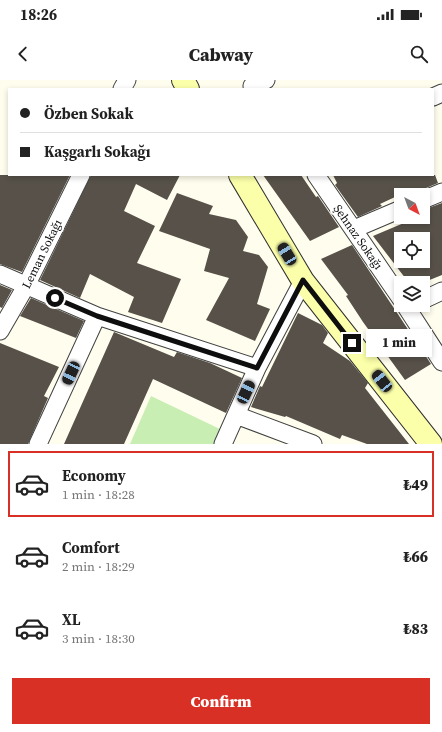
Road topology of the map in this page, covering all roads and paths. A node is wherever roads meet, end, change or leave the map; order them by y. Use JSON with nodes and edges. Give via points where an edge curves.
{"nodes":[{"id":1,"x":80,"y":176,"type":"edge"},
{"id":2,"x":241,"y":176,"type":"edge"},
{"id":3,"x":317,"y":176,"type":"edge"},
{"id":4,"x":442,"y":192,"type":"edge"},
{"id":5,"x":430,"y":197,"type":"edge"},
{"id":6,"x":394,"y":212,"type":"edge"},
{"id":7,"x":354,"y":230,"type":"junction"},
{"id":8,"x":0,"y":274,"type":"edge"},
{"id":9,"x":303,"y":280,"type":"junction"},
{"id":10,"x":26,"y":286,"type":"junction"},
{"id":11,"x":394,"y":286,"type":"edge"},
{"id":12,"x":442,"y":291,"type":"edge"},
{"id":13,"x":430,"y":297,"type":"edge"},
{"id":14,"x":412,"y":312,"type":"edge"},
{"id":15,"x":97,"y":316,"type":"junction"},
{"id":16,"x":0,"y":331,"type":"edge"},
{"id":17,"x":442,"y":362,"type":"edge"},
{"id":18,"x":257,"y":368,"type":"junction"},
{"id":19,"x":236,"y":415,"type":"junction"},
{"id":20,"x":38,"y":444,"type":"edge"},
{"id":21,"x":223,"y":444,"type":"edge"},
{"id":22,"x":313,"y":444,"type":"edge"},
{"id":23,"x":431,"y":444,"type":"edge"}],
"edges":[{"from":1,"to":10,"type":"street","name":"Leman Sokağı"},
{"from":2,"to":9,"type":"street"},
{"from":3,"to":7,"type":"street","name":"Şehnaz Sokağı"},
{"from":4,"to":5,"type":"street"},
{"from":6,"to":7,"type":"street"},
{"from":7,"to":11,"type":"street","name":"Şehnaz Sokağı"},
{"from":8,"to":10,"type":"street"},
{"from":9,"to":18,"type":"street"},
{"from":9,"to":23,"type":"street"},
{"from":10,"to":15,"type":"street"},
{"from":10,"to":16,"type":"street","name":"Leman Sokağı"},
{"from":12,"to":13,"type":"street"},
{"from":14,"to":17,"type":"street","name":"Şehnaz Sokağı"},
{"from":15,"to":18,"type":"street"},
{"from":15,"to":20,"type":"street"},
{"from":18,"to":19,"type":"street"},
{"from":19,"to":21,"type":"street"},
{"from":19,"to":22,"type":"street"}]}
